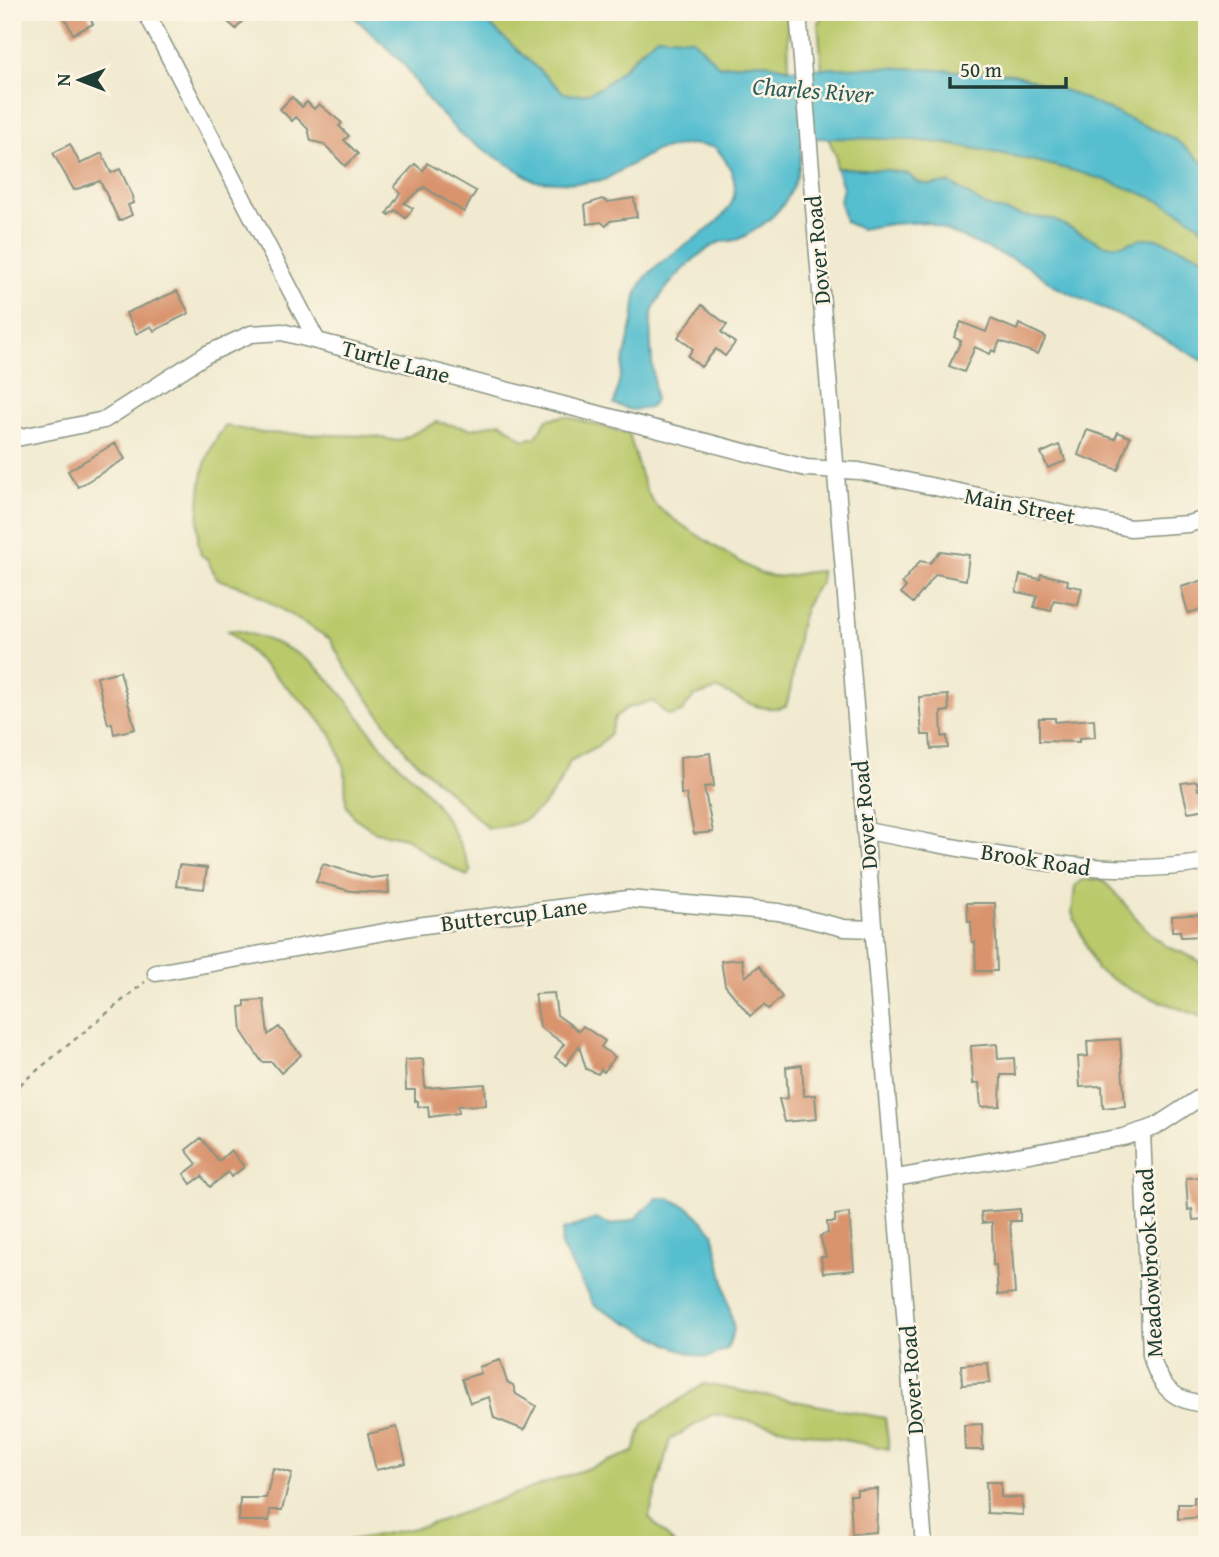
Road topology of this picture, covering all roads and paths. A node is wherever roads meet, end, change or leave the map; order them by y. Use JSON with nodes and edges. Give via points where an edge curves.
{"nodes":[{"id":1,"x":146,"y":12,"type":"edge"},
{"id":2,"x":798,"y":12,"type":"edge"},
{"id":3,"x":317,"y":341,"type":"junction"},
{"id":4,"x":12,"y":439,"type":"edge"},
{"id":5,"x":834,"y":470,"type":"junction"},
{"id":6,"x":1207,"y":519,"type":"edge"},
{"id":7,"x":866,"y":831,"type":"junction"},
{"id":8,"x":1207,"y":862,"type":"edge"},
{"id":9,"x":874,"y":929,"type":"junction"},
{"id":10,"x":156,"y":973,"type":"joint"},
{"id":11,"x":12,"y":1091,"type":"edge"},
{"id":12,"x":1207,"y":1093,"type":"edge"},
{"id":13,"x":1142,"y":1131,"type":"junction"},
{"id":14,"x":896,"y":1178,"type":"junction"},
{"id":15,"x":1207,"y":1404,"type":"edge"},
{"id":16,"x":924,"y":1545,"type":"edge"}],
"edges":[{"from":1,"to":3,"type":"street","name":"Turtle Lane"},
{"from":2,"to":5,"type":"street","name":"Dover Road"},
{"from":3,"to":4,"type":"street","via":[[282,332],[251,334],[207,354],[104,420]]},
{"from":3,"to":5,"type":"street","name":"Turtle Lane","via":[[806,468]]},
{"from":5,"to":6,"type":"street","name":"Main Street","via":[[859,471],[1130,528]]},
{"from":5,"to":7,"type":"street","name":"Dover Road"},
{"from":7,"to":8,"type":"street","name":"Brook Road","via":[[1088,868],[1167,869]]},
{"from":7,"to":9,"type":"street","name":"Dover Road"},
{"from":9,"to":10,"type":"street","name":"Buttercup Lane","via":[[844,928],[779,912],[628,899],[417,926]]},
{"from":9,"to":14,"type":"street","name":"Dover Road"},
{"from":10,"to":11,"type":"path"},
{"from":12,"to":13,"type":"street","name":"Meadowbrook Road"},
{"from":13,"to":14,"type":"street","name":"Meadowbrook Road"},
{"from":13,"to":15,"type":"street","name":"Meadowbrook Road","via":[[1151,1355],[1167,1391]]},
{"from":14,"to":16,"type":"street","name":"Dover Road"}]}
